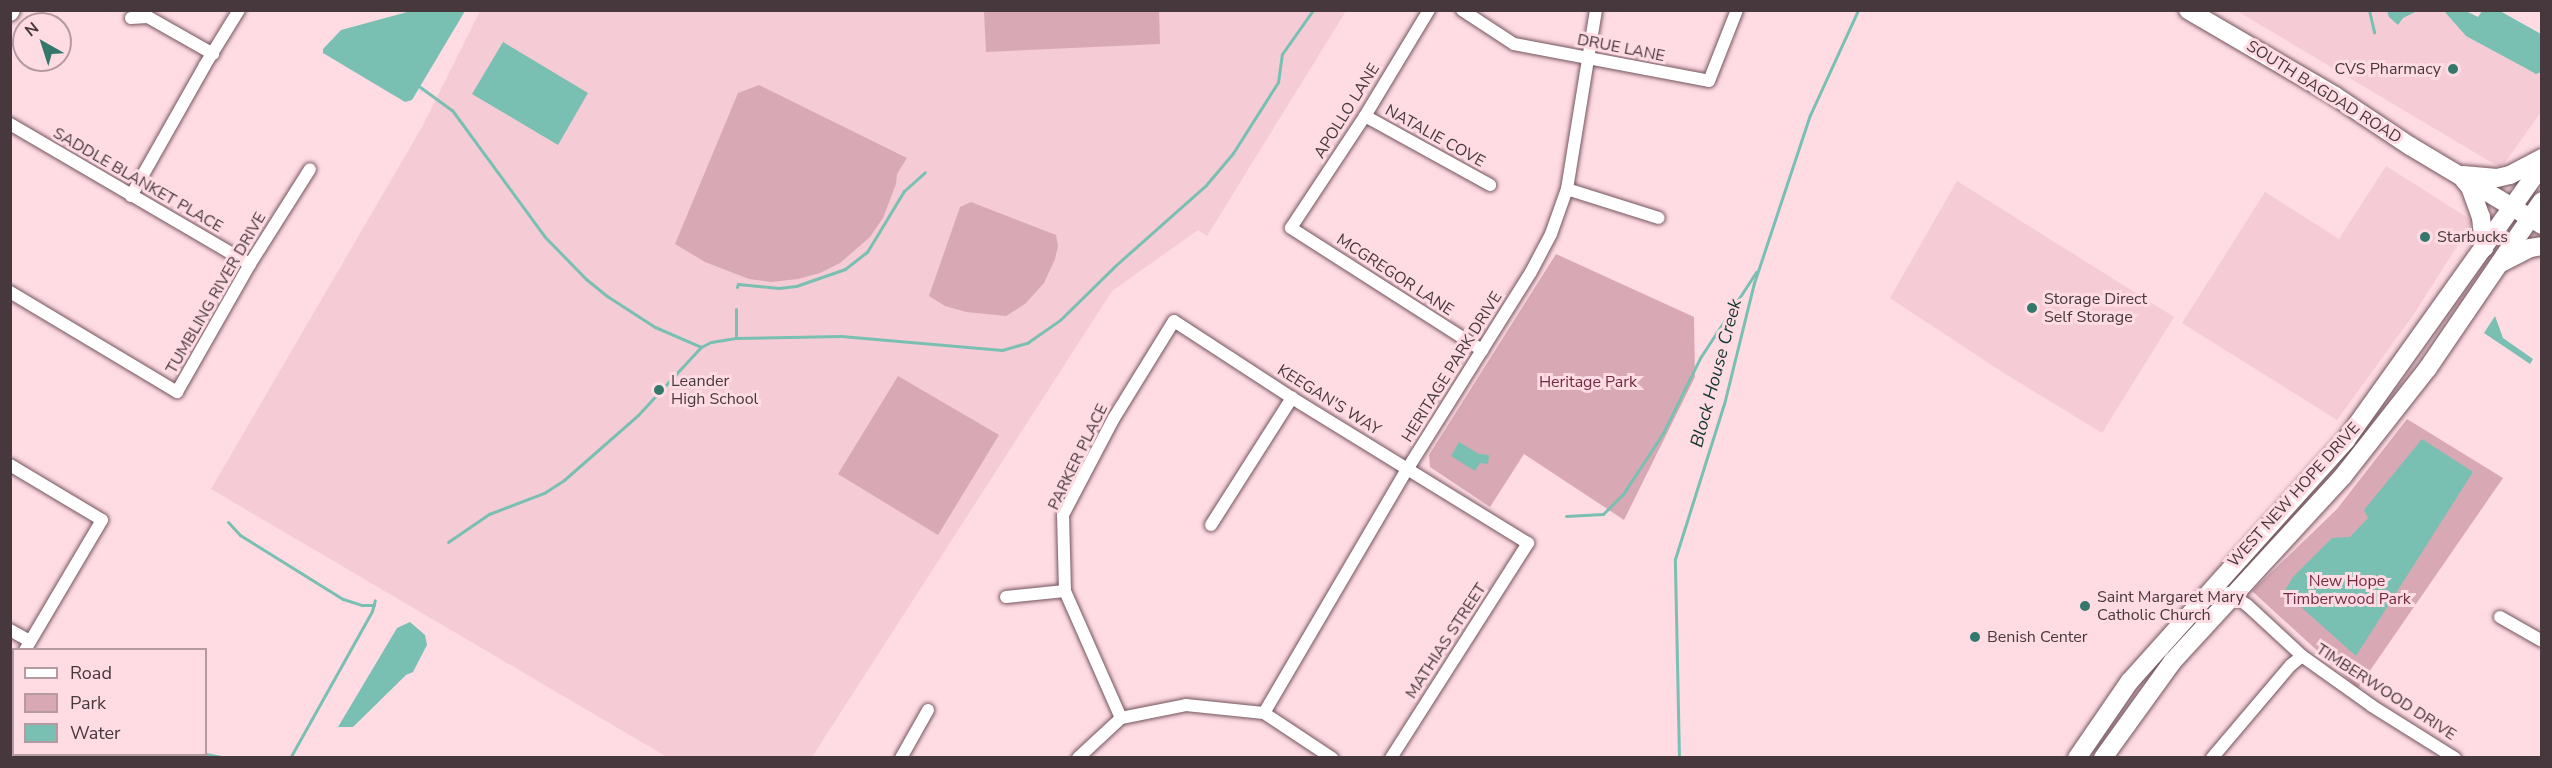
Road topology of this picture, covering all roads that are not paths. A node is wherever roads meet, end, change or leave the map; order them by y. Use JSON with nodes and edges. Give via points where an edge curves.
{"nodes":[{"id":1,"x":239,"y":10,"type":"edge"},
{"id":2,"x":1429,"y":10,"type":"edge"},
{"id":3,"x":1462,"y":10,"type":"edge"},
{"id":4,"x":1596,"y":10,"type":"edge"},
{"id":5,"x":1737,"y":10,"type":"edge"},
{"id":6,"x":2188,"y":10,"type":"edge"},
{"id":7,"x":131,"y":18,"type":"dead end"},
{"id":8,"x":213,"y":54,"type":"junction"},
{"id":9,"x":1586,"y":58,"type":"junction"},
{"id":10,"x":1365,"y":116,"type":"junction"},
{"id":11,"x":10,"y":124,"type":"edge"},
{"id":12,"x":2541,"y":158,"type":"edge"},
{"id":13,"x":2541,"y":165,"type":"edge"},
{"id":14,"x":310,"y":169,"type":"dead end"},
{"id":15,"x":2458,"y":174,"type":"junction"},
{"id":16,"x":1490,"y":185,"type":"dead end"},
{"id":17,"x":1567,"y":189,"type":"junction"},
{"id":18,"x":131,"y":196,"type":"junction"},
{"id":19,"x":2541,"y":201,"type":"edge"},
{"id":20,"x":2512,"y":207,"type":"junction"},
{"id":21,"x":1659,"y":218,"type":"dead end"},
{"id":22,"x":2536,"y":222,"type":"edge"},
{"id":23,"x":1291,"y":228,"type":"joint"},
{"id":24,"x":2541,"y":246,"type":"edge"},
{"id":25,"x":2484,"y":248,"type":"junction"},
{"id":26,"x":2499,"y":263,"type":"junction"},
{"id":27,"x":250,"y":264,"type":"junction"},
{"id":28,"x":10,"y":292,"type":"edge"},
{"id":29,"x":1174,"y":321,"type":"joint"},
{"id":30,"x":1482,"y":350,"type":"junction"},
{"id":31,"x":1292,"y":398,"type":"junction"},
{"id":32,"x":10,"y":465,"type":"edge"},
{"id":33,"x":1408,"y":468,"type":"junction"},
{"id":34,"x":1211,"y":525,"type":"dead end"},
{"id":35,"x":1528,"y":543,"type":"joint"},
{"id":36,"x":2217,"y":582,"type":"junction"},
{"id":37,"x":1065,"y":591,"type":"junction"},
{"id":38,"x":2233,"y":596,"type":"junction"},
{"id":39,"x":1006,"y":597,"type":"dead end"},
{"id":40,"x":2500,"y":617,"type":"dead end"},
{"id":41,"x":10,"y":630,"type":"edge"},
{"id":42,"x":2541,"y":641,"type":"edge"},
{"id":43,"x":28,"y":645,"type":"edge"},
{"id":44,"x":2302,"y":656,"type":"junction"},
{"id":45,"x":928,"y":710,"type":"dead end"},
{"id":46,"x":1264,"y":713,"type":"junction"},
{"id":47,"x":1121,"y":718,"type":"junction"},
{"id":48,"x":901,"y":758,"type":"edge"},
{"id":49,"x":1078,"y":758,"type":"edge"},
{"id":50,"x":1332,"y":758,"type":"edge"},
{"id":51,"x":1391,"y":758,"type":"edge"},
{"id":52,"x":2077,"y":758,"type":"edge"},
{"id":53,"x":2103,"y":758,"type":"edge"},
{"id":54,"x":2212,"y":758,"type":"edge"},
{"id":55,"x":2455,"y":758,"type":"edge"}],
"edges":[{"from":1,"to":8,"type":"street"},
{"from":2,"to":10,"type":"street","name":"APOLLO LANE"},
{"from":3,"to":9,"type":"street","name":"DRUE LANE","via":[[1514,44]]},
{"from":4,"to":9,"type":"street","name":"HERITAGE PARK DRIVE"},
{"from":5,"to":9,"type":"street","name":"DRUE LANE","via":[[1709,81]]},
{"from":6,"to":15,"type":"main road","name":"SOUTH BAGDAD ROAD"},
{"from":7,"to":8,"type":"street","via":[[148,17]]},
{"from":8,"to":18,"type":"street"},
{"from":9,"to":17,"type":"street","name":"HERITAGE PARK DRIVE"},
{"from":10,"to":16,"type":"street","name":"NATALIE COVE"},
{"from":10,"to":23,"type":"street","name":"APOLLO LANE"},
{"from":11,"to":18,"type":"street","name":"SADDLE BLANKET PLACE"},
{"from":12,"to":15,"type":"main road","via":[[2497,178]]},
{"from":13,"to":20,"type":"main road","name":"WEST NEW HOPE DRIVE"},
{"from":14,"to":27,"type":"street","name":"TUMBLING RIVER DRIVE"},
{"from":15,"to":20,"type":"main road","name":"SOUTH BAGDAD ROAD"},
{"from":15,"to":25,"type":"main road","via":[[2476,201]]},
{"from":17,"to":21,"type":"street"},
{"from":17,"to":30,"type":"street","name":"HERITAGE PARK DRIVE","via":[[1536,263]]},
{"from":18,"to":27,"type":"street","name":"SADDLE BLANKET PLACE"},
{"from":19,"to":22,"type":"main road","name":"WEST NEW HOPE DRIVE"},
{"from":20,"to":22,"type":"main road","name":"SOUTH BAGDAD ROAD"},
{"from":20,"to":25,"type":"main road","name":"WEST NEW HOPE DRIVE"},
{"from":22,"to":26,"type":"main road","name":"WEST NEW HOPE DRIVE"},
{"from":23,"to":30,"type":"street","name":"MCGREGOR LANE"},
{"from":24,"to":26,"type":"main road"},
{"from":25,"to":36,"type":"main road","name":"WEST NEW HOPE DRIVE","via":[[2346,440]]},
{"from":26,"to":38,"type":"main road","name":"WEST NEW HOPE DRIVE","via":[[2428,368],[2343,476]]},
{"from":27,"to":28,"type":"street","name":"TUMBLING RIVER DRIVE","via":[[177,392]]},
{"from":29,"to":31,"type":"street","name":"KEEGAN'S WAY"},
{"from":29,"to":37,"type":"street","name":"PARKER PLACE","via":[[1114,418],[1063,515]]},
{"from":30,"to":33,"type":"street","name":"HERITAGE PARK DRIVE"},
{"from":31,"to":33,"type":"street","name":"KEEGAN'S WAY"},
{"from":31,"to":34,"type":"street"},
{"from":32,"to":43,"type":"street","via":[[102,520]]},
{"from":33,"to":35,"type":"street","name":"KEEGAN'S WAY"},
{"from":33,"to":46,"type":"street","name":"HERITAGE PARK DRIVE"},
{"from":35,"to":51,"type":"street","name":"MATHIAS STREET"},
{"from":36,"to":38,"type":"street","name":"TIMBERWOOD DRIVE"},
{"from":36,"to":52,"type":"main road","name":"WEST NEW HOPE DRIVE","via":[[2130,681]]},
{"from":37,"to":39,"type":"street"},
{"from":37,"to":47,"type":"street","name":"PARKER PLACE"},
{"from":38,"to":44,"type":"street","name":"TIMBERWOOD DRIVE","via":[[2247,604]]},
{"from":38,"to":53,"type":"main road","name":"WEST NEW HOPE DRIVE","via":[[2173,661]]},
{"from":40,"to":42,"type":"street"},
{"from":41,"to":43,"type":"street"},
{"from":44,"to":54,"type":"street"},
{"from":44,"to":55,"type":"street","name":"TIMBERWOOD DRIVE"},
{"from":45,"to":48,"type":"street"},
{"from":46,"to":47,"type":"street","via":[[1186,705]]},
{"from":46,"to":50,"type":"street"},
{"from":47,"to":49,"type":"street"}]}
